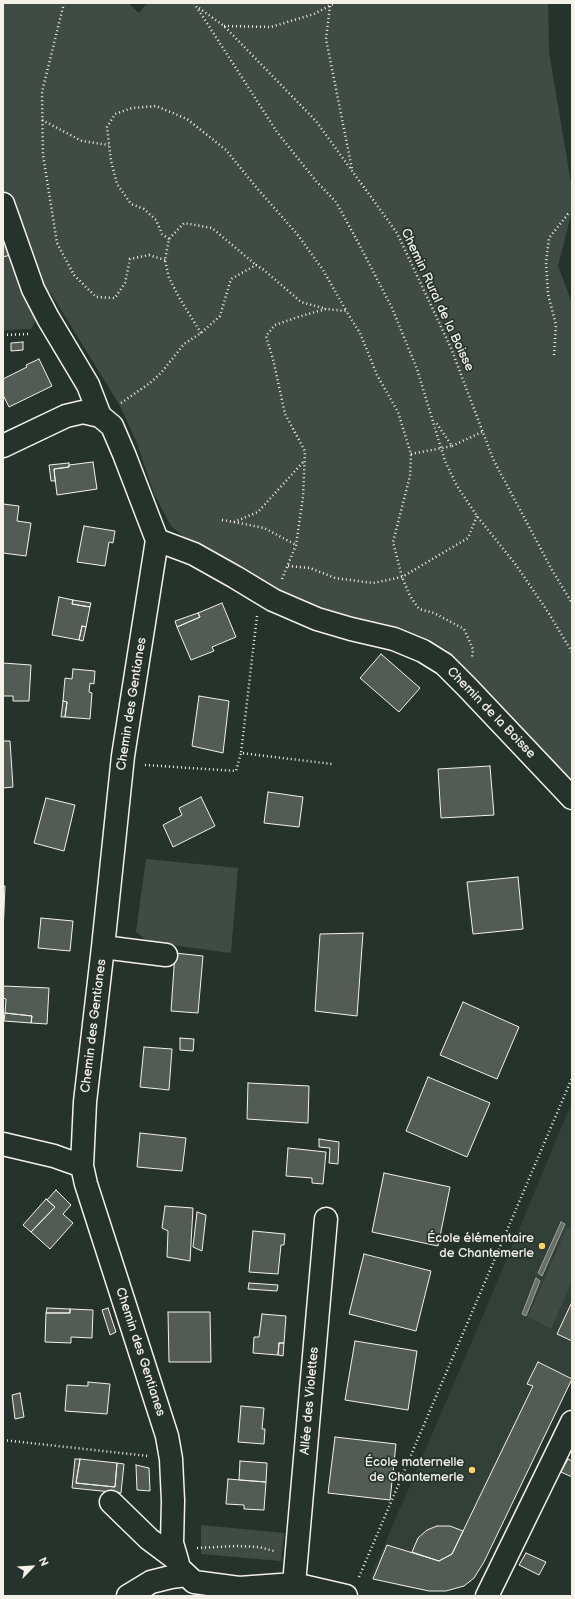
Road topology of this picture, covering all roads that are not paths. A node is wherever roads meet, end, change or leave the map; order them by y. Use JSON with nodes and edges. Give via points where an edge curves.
{"nodes":[{"id":1,"x":3,"y":204,"type":"edge"},
{"id":2,"x":100,"y":416,"type":"junction"},
{"id":3,"x":3,"y":446,"type":"edge"},
{"id":4,"x":157,"y":540,"type":"junction"},
{"id":5,"x":572,"y":798,"type":"edge"},
{"id":6,"x":103,"y":947,"type":"junction"},
{"id":7,"x":166,"y":955,"type":"dead end"},
{"id":8,"x":3,"y":1144,"type":"edge"},
{"id":9,"x":82,"y":1166,"type":"junction"},
{"id":10,"x":326,"y":1219,"type":"dead end"},
{"id":11,"x":572,"y":1422,"type":"edge"},
{"id":12,"x":111,"y":1502,"type":"dead end"},
{"id":13,"x":178,"y":1559,"type":"junction"},
{"id":14,"x":295,"y":1574,"type":"junction"},
{"id":15,"x":352,"y":1589,"type":"edge"},
{"id":16,"x":128,"y":1596,"type":"edge"},
{"id":17,"x":487,"y":1596,"type":"edge"}],
"edges":[{"from":1,"to":2,"type":"street","via":[[33,289],[88,385]]},
{"from":2,"to":3,"type":"street","via":[[83,412],[66,416]]},
{"from":2,"to":4,"type":"street","name":"Chemin des Gentianes","via":[[112,426]]},
{"from":4,"to":5,"type":"street","name":"Chemin de la Boisse","via":[[194,554],[267,596],[316,619],[394,639],[423,651],[444,664]]},
{"from":4,"to":6,"type":"street","name":"Chemin des Gentianes","via":[[123,756]]},
{"from":6,"to":7,"type":"street"},
{"from":6,"to":9,"type":"street","name":"Chemin des Gentianes","via":[[85,1102]]},
{"from":8,"to":9,"type":"street","via":[[54,1156]]},
{"from":9,"to":13,"type":"street","name":"Chemin des Gentianes","via":[[167,1436]]},
{"from":10,"to":14,"type":"street","name":"Allée des Violettes"},
{"from":11,"to":17,"type":"street"},
{"from":12,"to":13,"type":"street","via":[[148,1539]]},
{"from":13,"to":14,"type":"street","via":[[194,1582],[239,1588]]},
{"from":13,"to":16,"type":"street","via":[[170,1576],[152,1582]]},
{"from":14,"to":15,"type":"street"}]}
